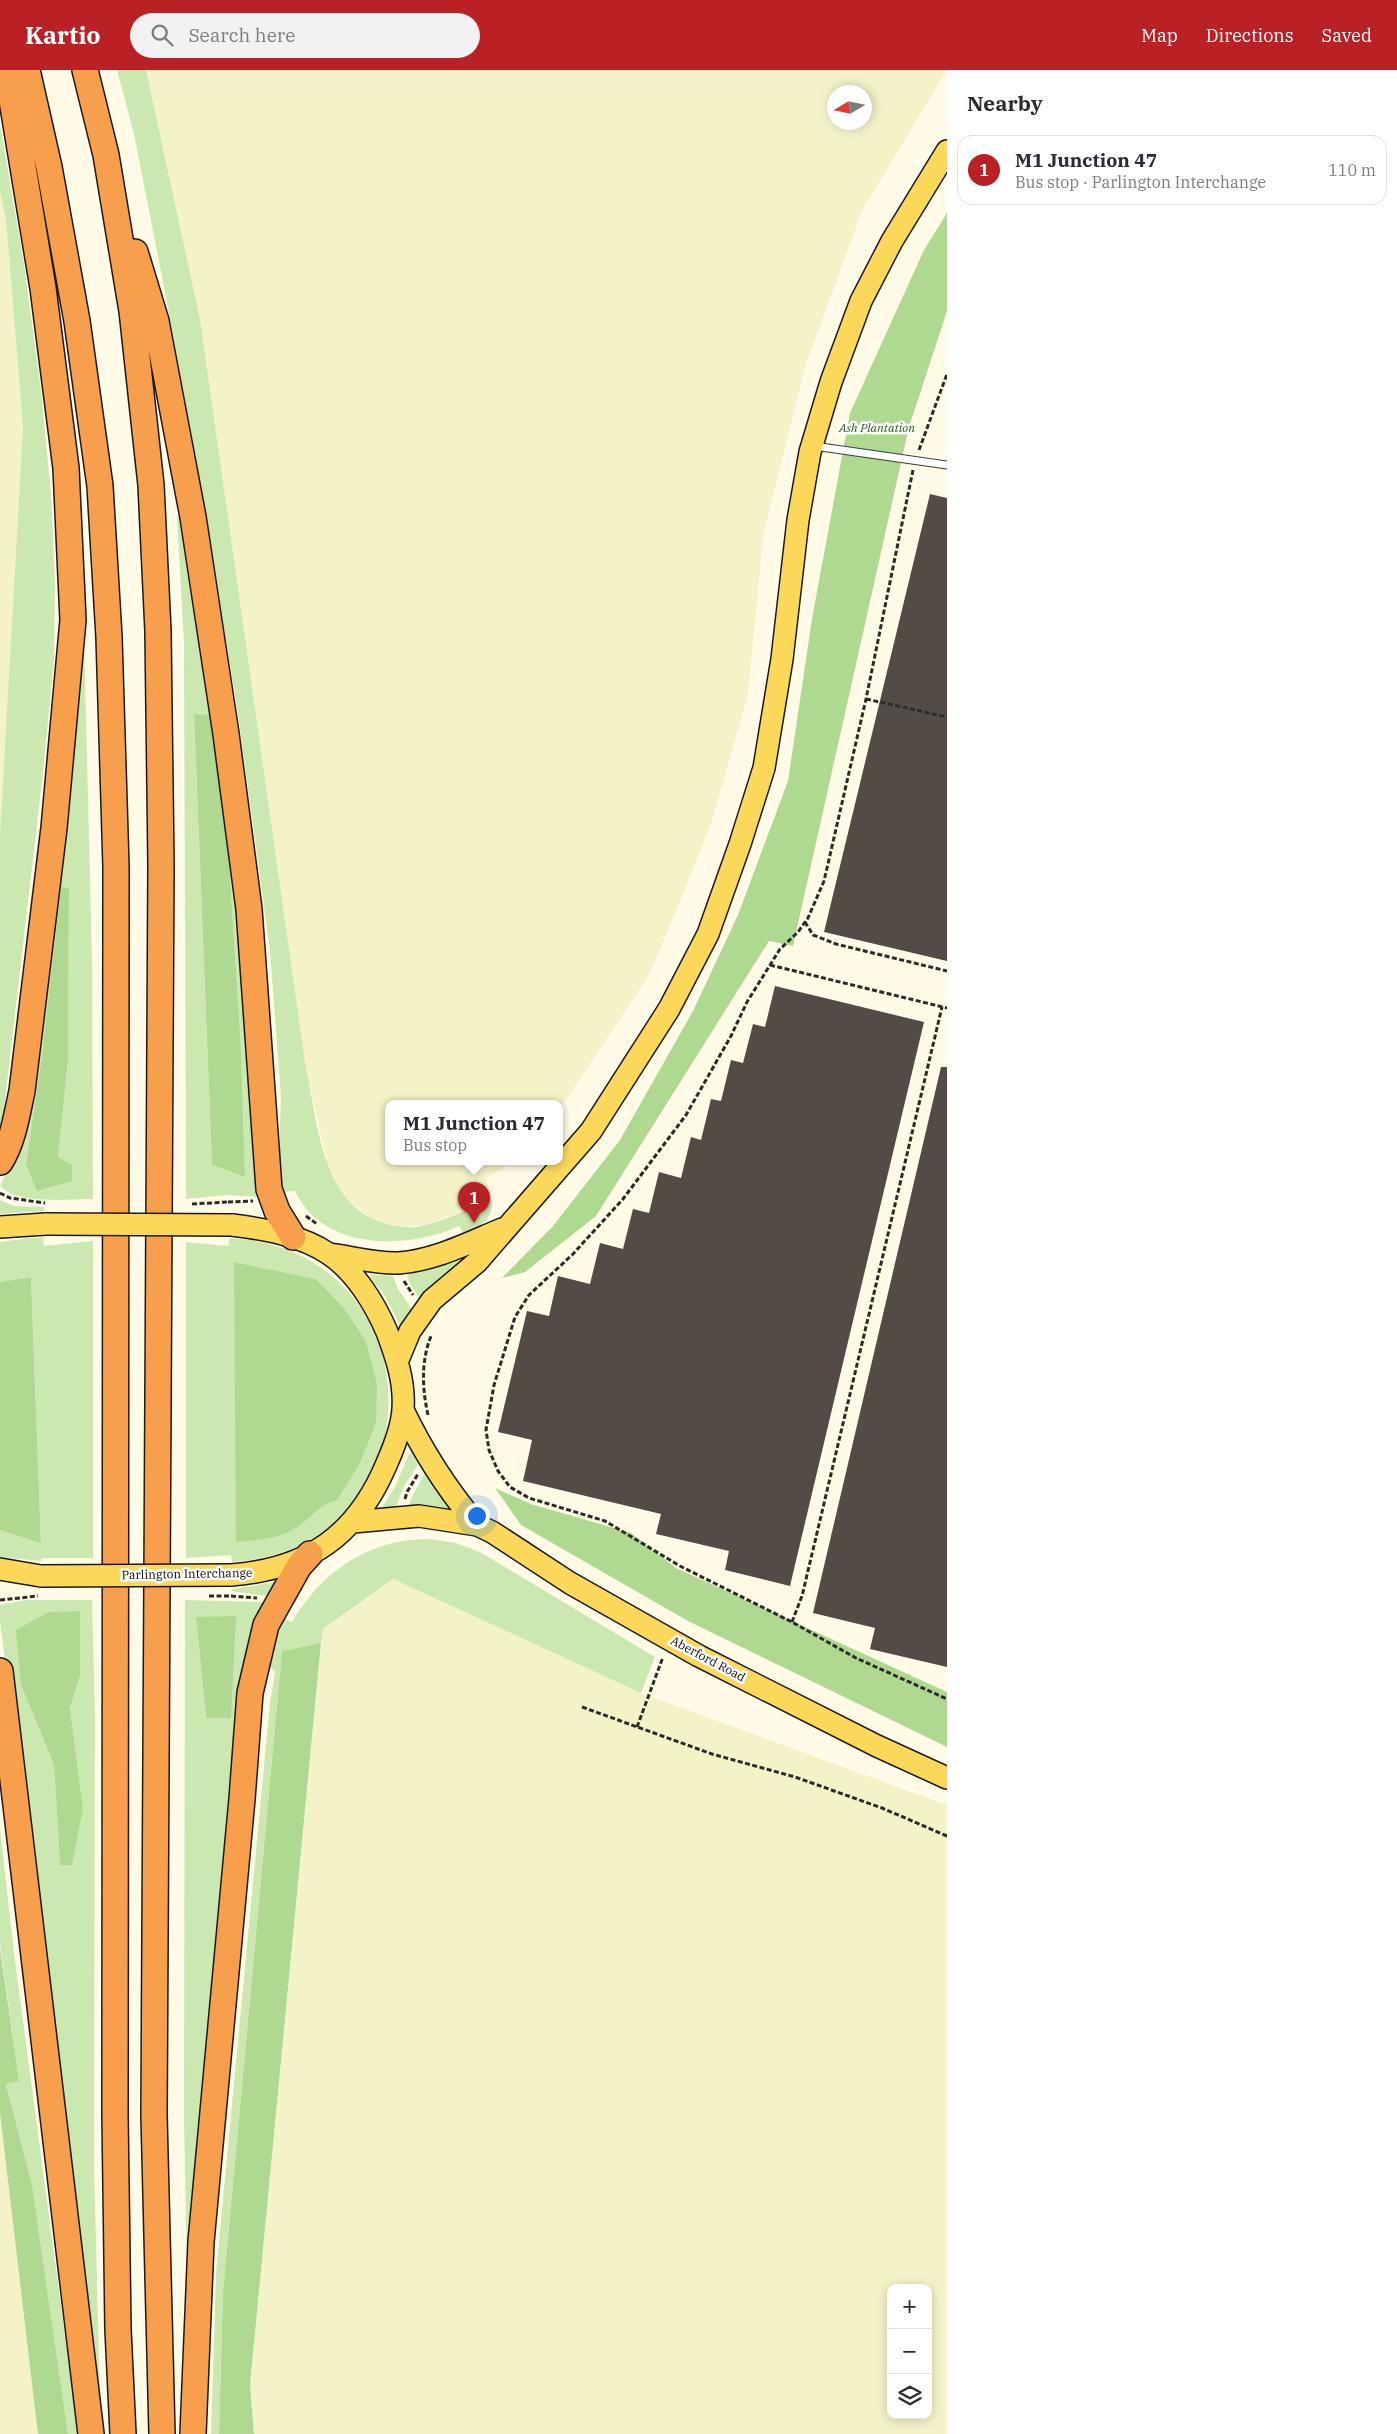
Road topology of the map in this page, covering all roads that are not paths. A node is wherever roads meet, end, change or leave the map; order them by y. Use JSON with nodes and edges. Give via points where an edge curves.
{"nodes":[{"id":1,"x":7,"y":70,"type":"edge"},
{"id":2,"x":27,"y":70,"type":"edge"},
{"id":3,"x":85,"y":70,"type":"edge"},
{"id":4,"x":947,"y":151,"type":"edge"},
{"id":5,"x":106,"y":155,"type":"junction"},
{"id":6,"x":812,"y":446,"type":"junction"},
{"id":7,"x":947,"y":465,"type":"edge"},
{"id":8,"x":0,"y":1162,"type":"edge"},
{"id":9,"x":563,"y":1163,"type":"edge"},
{"id":10,"x":561,"y":1165,"type":"edge"},
{"id":11,"x":508,"y":1226,"type":"junction"},
{"id":12,"x":0,"y":1227,"type":"edge"},
{"id":13,"x":293,"y":1237,"type":"junction"},
{"id":14,"x":329,"y":1254,"type":"junction"},
{"id":15,"x":398,"y":1360,"type":"junction"},
{"id":16,"x":403,"y":1410,"type":"junction"},
{"id":17,"x":353,"y":1522,"type":"junction"},
{"id":18,"x":477,"y":1525,"type":"junction"},
{"id":19,"x":310,"y":1554,"type":"junction"},
{"id":20,"x":0,"y":1569,"type":"edge"},
{"id":21,"x":0,"y":1671,"type":"edge"},
{"id":22,"x":947,"y":1778,"type":"edge"},
{"id":23,"x":91,"y":2434,"type":"edge"},
{"id":24,"x":123,"y":2434,"type":"edge"},
{"id":25,"x":162,"y":2434,"type":"edge"},
{"id":26,"x":193,"y":2434,"type":"edge"}],
"edges":[{"from":1,"to":8,"type":"highway","via":[[43,288],[66,468],[73,620],[54,828],[22,1091],[15,1123]]},
{"from":2,"to":24,"type":"highway","via":[[49,167],[77,322],[100,486],[109,637],[116,877],[115,2115]]},
{"from":3,"to":5,"type":"highway"},
{"from":4,"to":6,"type":"main road","via":[[892,241],[861,301]]},
{"from":5,"to":13,"type":"highway","via":[[156,321],[194,517],[249,909],[268,1178],[272,1200]]},
{"from":5,"to":25,"type":"highway","via":[[133,321],[151,485],[158,631],[161,865],[154,2115]]},
{"from":6,"to":7,"type":"lane"},
{"from":6,"to":9,"type":"main road","via":[[798,520],[782,659],[764,768],[740,844],[708,934],[669,1010],[591,1131]]},
{"from":10,"to":11,"type":"main road"},
{"from":11,"to":14,"type":"main road","via":[[440,1255],[398,1263]]},
{"from":11,"to":15,"type":"main road","via":[[477,1262],[432,1300],[410,1331]]},
{"from":12,"to":13,"type":"main road","name":"Parlington Interchange","bridge":true,"via":[[46,1214],[232,1225]]},
{"from":13,"to":14,"type":"main road","name":"Parlington Interchange"},
{"from":14,"to":15,"type":"main road","name":"Parlington Interchange","via":[[352,1276],[378,1310]]},
{"from":15,"to":16,"type":"main road","name":"Parlington Interchange"},
{"from":16,"to":17,"type":"main road","name":"Parlington Interchange","via":[[393,1449],[377,1487]]},
{"from":16,"to":18,"type":"main road","name":"Aberford Road","via":[[430,1463]]},
{"from":17,"to":18,"type":"main road","name":"Aberford Road","via":[[401,1516]]},
{"from":17,"to":19,"type":"main road","name":"Parlington Interchange"},
{"from":18,"to":22,"type":"main road","name":"Aberford Road","via":[[669,1639],[877,1746]]},
{"from":19,"to":20,"type":"main road","name":"Parlington Interchange","bridge":true,"via":[[258,1573],[41,1586]]},
{"from":19,"to":26,"type":"highway","via":[[298,1566],[266,1625],[250,1693],[200,2242]]},
{"from":21,"to":23,"type":"highway"}]}
